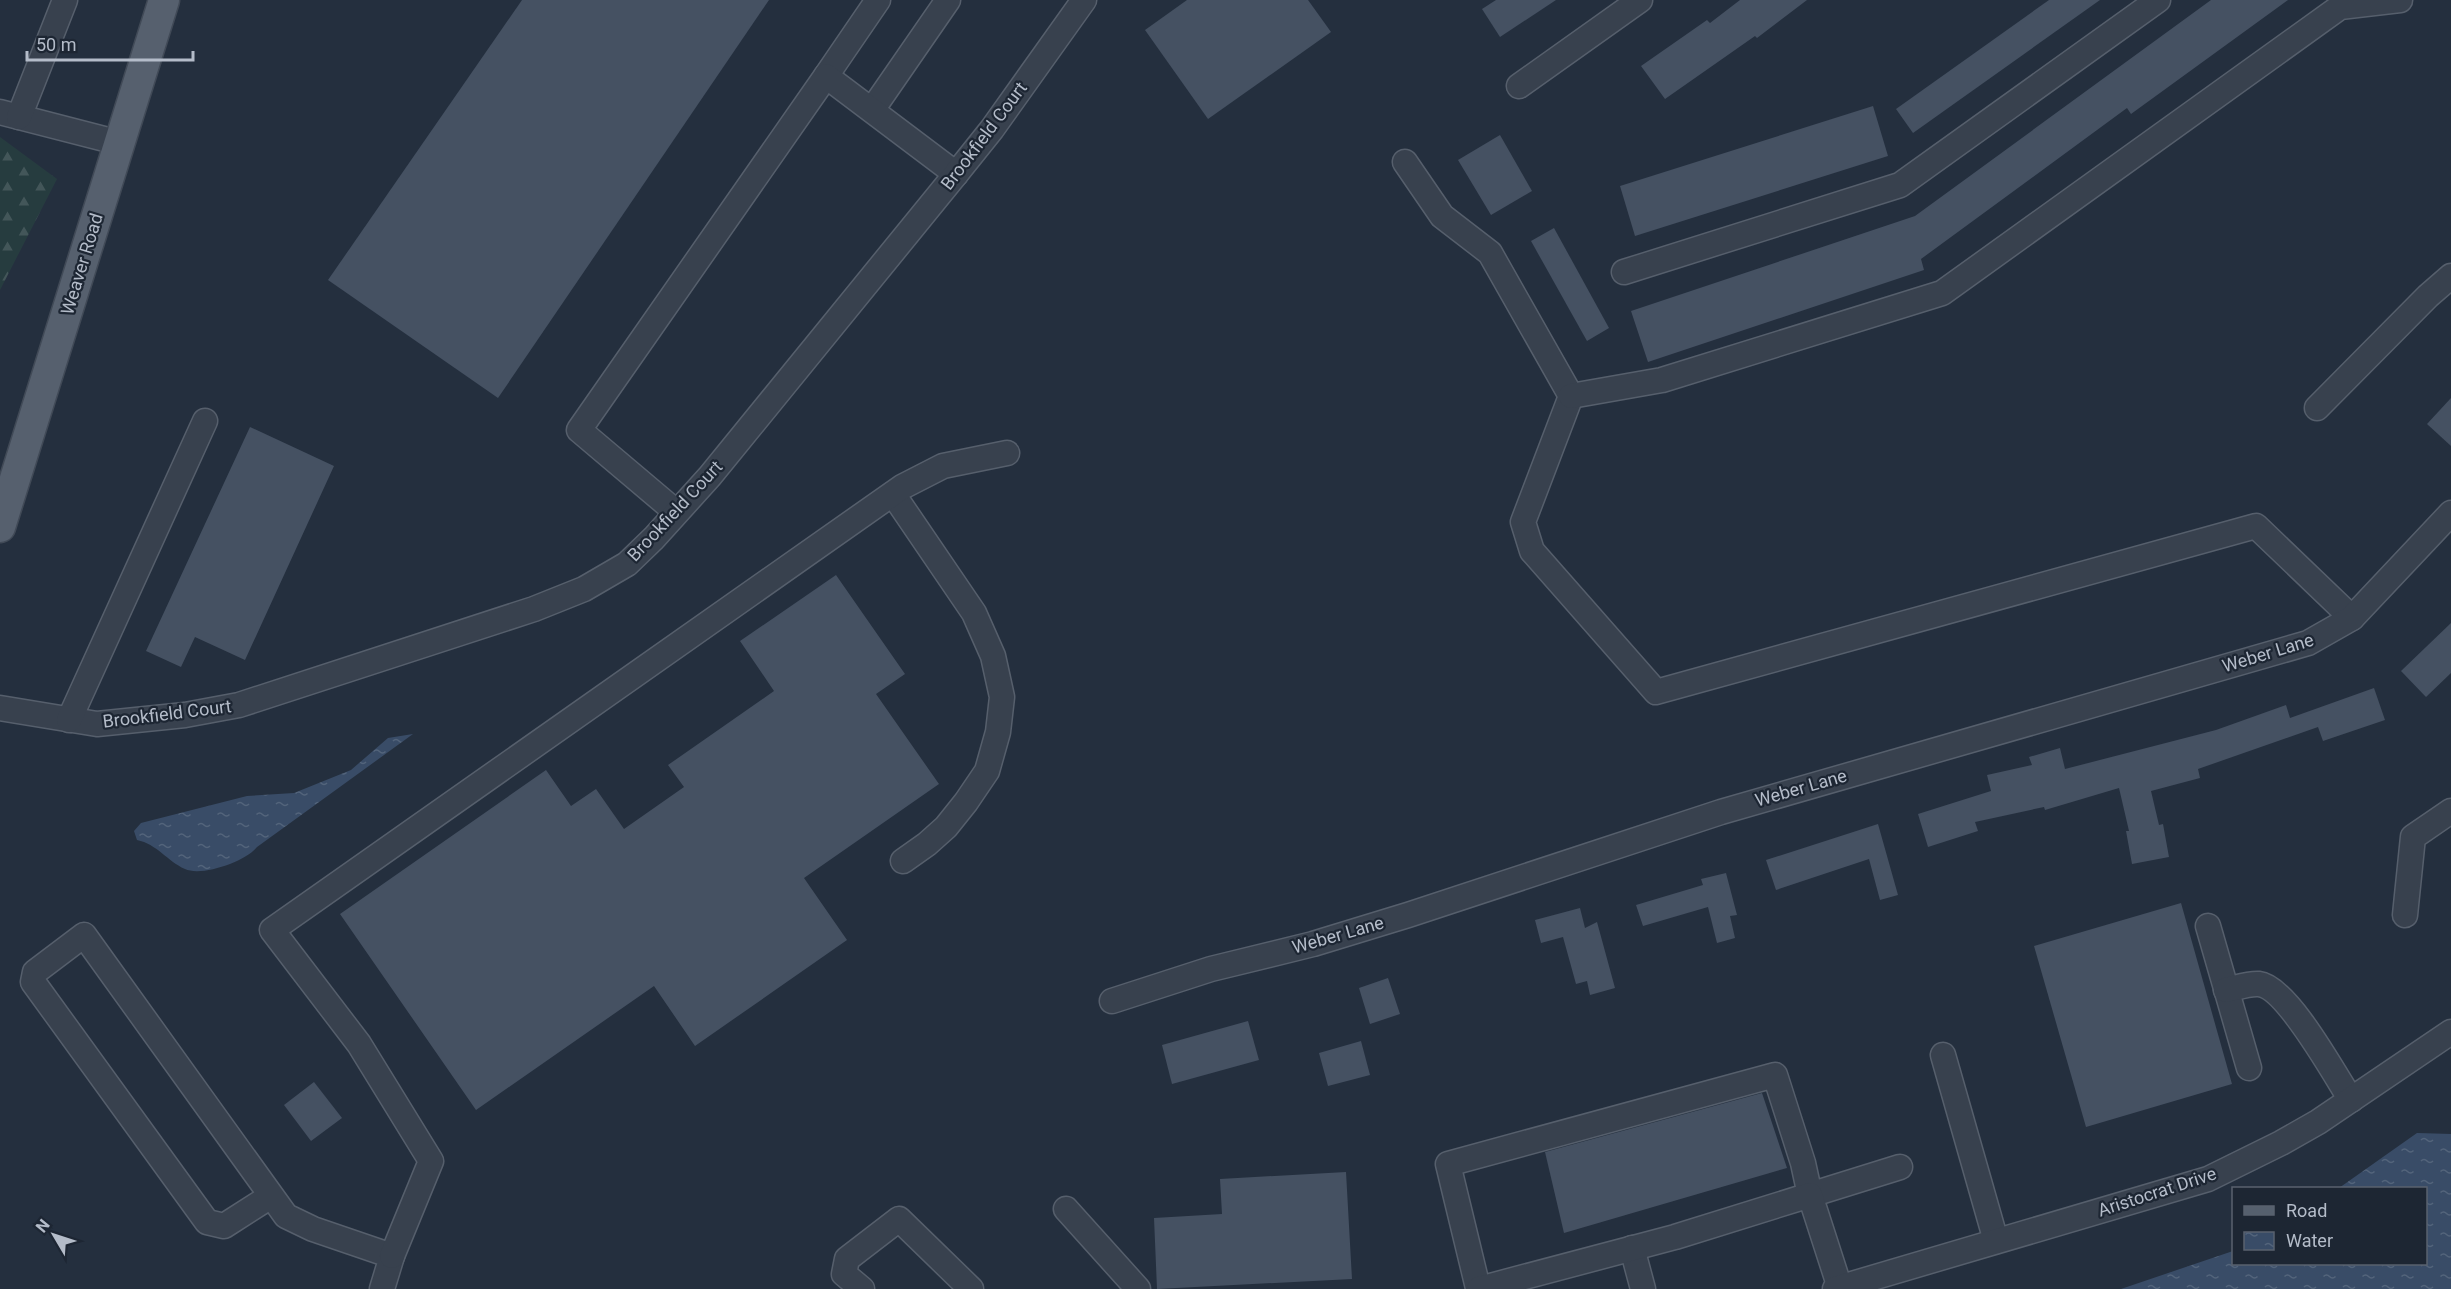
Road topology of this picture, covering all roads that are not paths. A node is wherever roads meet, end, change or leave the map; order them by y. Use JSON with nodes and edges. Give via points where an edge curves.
{"nodes":[{"id":1,"x":65,"y":0,"type":"edge"},
{"id":2,"x":164,"y":0,"type":"edge"},
{"id":3,"x":878,"y":0,"type":"edge"},
{"id":4,"x":948,"y":0,"type":"edge"},
{"id":5,"x":1084,"y":0,"type":"edge"},
{"id":6,"x":1640,"y":0,"type":"edge"},
{"id":7,"x":2157,"y":0,"type":"edge"},
{"id":8,"x":2400,"y":0,"type":"edge"},
{"id":9,"x":826,"y":76,"type":"junction"},
{"id":10,"x":1519,"y":86,"type":"dead end"},
{"id":11,"x":872,"y":110,"type":"junction"},
{"id":12,"x":10,"y":115,"type":"edge"},
{"id":13,"x":120,"y":143,"type":"junction"},
{"id":14,"x":1405,"y":162,"type":"dead end"},
{"id":15,"x":956,"y":174,"type":"junction"},
{"id":16,"x":1624,"y":272,"type":"dead end"},
{"id":17,"x":2451,"y":276,"type":"edge"},
{"id":18,"x":1571,"y":396,"type":"junction"},
{"id":19,"x":2317,"y":408,"type":"dead end"},
{"id":20,"x":205,"y":421,"type":"dead end"},
{"id":21,"x":1007,"y":453,"type":"dead end"},
{"id":22,"x":893,"y":494,"type":"junction"},
{"id":23,"x":676,"y":512,"type":"junction"},
{"id":24,"x":2451,"y":513,"type":"edge"},
{"id":25,"x":0,"y":527,"type":"edge"},
{"id":26,"x":2352,"y":618,"type":"junction"},
{"id":27,"x":0,"y":708,"type":"edge"},
{"id":28,"x":69,"y":720,"type":"junction"},
{"id":29,"x":2451,"y":811,"type":"edge"},
{"id":30,"x":903,"y":861,"type":"dead end"},
{"id":31,"x":2405,"y":915,"type":"dead end"},
{"id":32,"x":2208,"y":926,"type":"dead end"},
{"id":33,"x":2226,"y":990,"type":"junction"},
{"id":34,"x":1112,"y":1001,"type":"dead end"},
{"id":35,"x":2451,"y":1032,"type":"edge"},
{"id":36,"x":1943,"y":1054,"type":"dead end"},
{"id":37,"x":2249,"y":1068,"type":"dead end"},
{"id":38,"x":2351,"y":1100,"type":"junction"},
{"id":39,"x":1900,"y":1167,"type":"dead end"},
{"id":40,"x":1810,"y":1195,"type":"junction"},
{"id":41,"x":271,"y":1196,"type":"junction"},
{"id":42,"x":1065,"y":1209,"type":"dead end"},
{"id":43,"x":1996,"y":1241,"type":"junction"},
{"id":44,"x":1632,"y":1248,"type":"junction"},
{"id":45,"x":392,"y":1256,"type":"junction"},
{"id":46,"x":1478,"y":1288,"type":"edge"},
{"id":47,"x":1837,"y":1288,"type":"edge"},
{"id":48,"x":382,"y":1289,"type":"edge"},
{"id":49,"x":861,"y":1289,"type":"edge"},
{"id":50,"x":971,"y":1289,"type":"edge"},
{"id":51,"x":1138,"y":1289,"type":"edge"},
{"id":52,"x":1643,"y":1289,"type":"edge"}],
"edges":[{"from":1,"to":12,"type":"street"},
{"from":2,"to":13,"type":"main road","name":"Weaver Road"},
{"from":3,"to":9,"type":"street"},
{"from":4,"to":11,"type":"street"},
{"from":5,"to":15,"type":"street","name":"Brookfield Court"},
{"from":6,"to":10,"type":"street"},
{"from":7,"to":16,"type":"street","via":[[1900,185]]},
{"from":8,"to":18,"type":"street","via":[[2340,7],[1942,292],[1662,380]]},
{"from":9,"to":11,"type":"street"},
{"from":9,"to":23,"type":"street","via":[[579,430]]},
{"from":11,"to":15,"type":"street"},
{"from":12,"to":13,"type":"street"},
{"from":13,"to":25,"type":"main road","name":"Weaver Road"},
{"from":14,"to":18,"type":"street","via":[[1442,216],[1490,253]]},
{"from":15,"to":23,"type":"street","name":"Brookfield Court","via":[[710,476]]},
{"from":17,"to":19,"type":"street"},
{"from":18,"to":26,"type":"street","via":[[1523,522],[1532,551],[1656,692],[2256,526]]},
{"from":20,"to":28,"type":"street"},
{"from":21,"to":22,"type":"street","via":[[943,466]]},
{"from":22,"to":30,"type":"street","via":[[974,613],[993,656],[1002,697],[998,732],[987,771],[946,826]]},
{"from":22,"to":45,"type":"street","via":[[272,930],[359,1044],[431,1161]]},
{"from":23,"to":28,"type":"street","name":"Brookfield Court","via":[[627,564],[584,589],[534,609],[239,705],[98,724]]},
{"from":24,"to":26,"type":"street","name":"Weber Lane"},
{"from":26,"to":34,"type":"street","name":"Weber Lane","via":[[2308,643],[1721,812],[1408,915],[1211,969]]},
{"from":27,"to":28,"type":"street","name":"Brookfield Court"},
{"from":29,"to":31,"type":"street","via":[[2412,837]]},
{"from":32,"to":33,"type":"street"},
{"from":33,"to":37,"type":"street"},
{"from":33,"to":38,"type":"street","via":[[2258,983],[2274,990],[2304,1026]]},
{"from":35,"to":38,"type":"street","name":"Aristocrat Drive"},
{"from":36,"to":43,"type":"street"},
{"from":38,"to":43,"type":"street","name":"Aristocrat Drive","via":[[2281,1143],[2208,1179]]},
{"from":39,"to":40,"type":"street"},
{"from":40,"to":44,"type":"street"},
{"from":40,"to":46,"type":"street","via":[[1775,1075],[1448,1164]]},
{"from":40,"to":47,"type":"street"},
{"from":41,"to":41,"type":"street","via":[[84,935],[35,972],[33,982],[207,1222],[224,1226]]},
{"from":41,"to":45,"type":"street","via":[[286,1216]]},
{"from":42,"to":51,"type":"street"},
{"from":43,"to":47,"type":"street","name":"Aristocrat Drive"},
{"from":44,"to":46,"type":"street"},
{"from":44,"to":52,"type":"street"},
{"from":45,"to":48,"type":"street"},
{"from":49,"to":50,"type":"street","via":[[844,1274],[847,1259],[899,1219]]}]}
